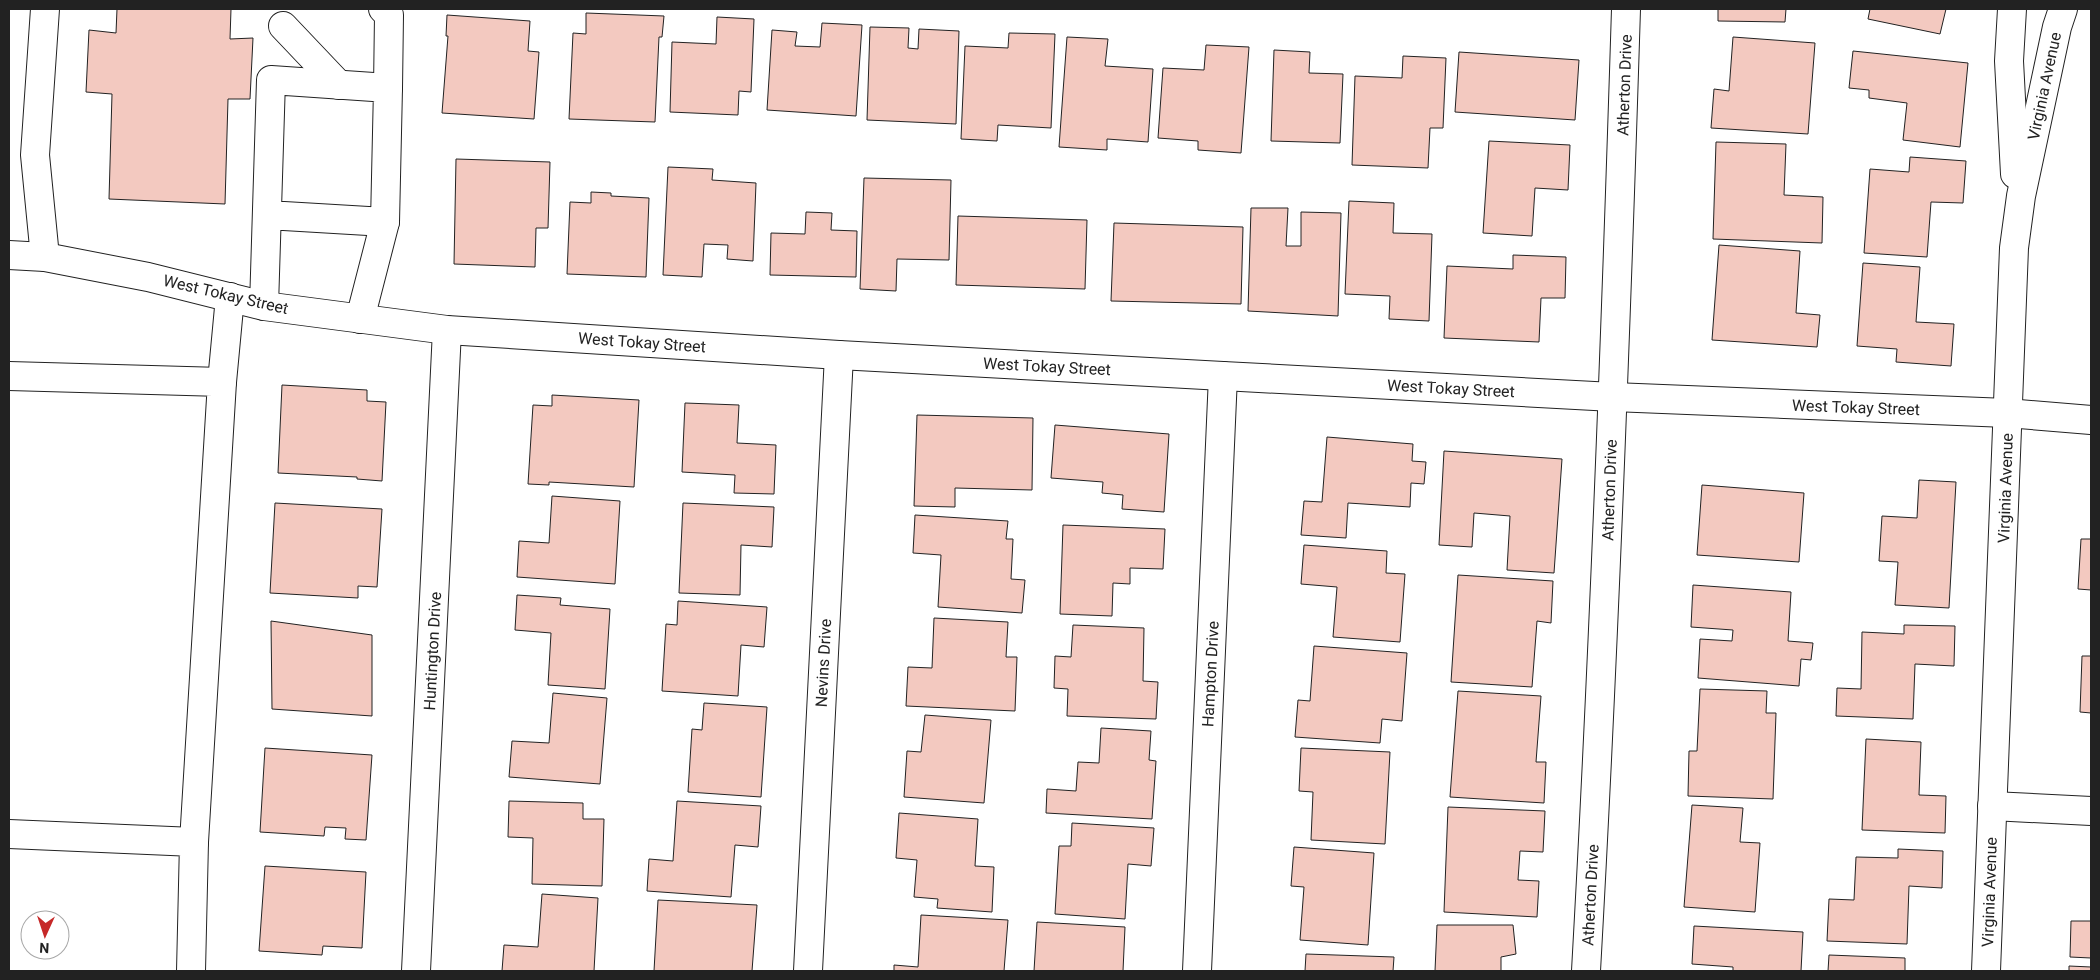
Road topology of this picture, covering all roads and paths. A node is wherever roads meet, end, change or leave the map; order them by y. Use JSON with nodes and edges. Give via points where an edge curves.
{"nodes":[{"id":1,"x":45,"y":9,"type":"edge"},
{"id":2,"x":383,"y":9,"type":"edge"},
{"id":3,"x":1626,"y":9,"type":"edge"},
{"id":4,"x":2012,"y":9,"type":"edge"},
{"id":5,"x":2062,"y":9,"type":"edge"},
{"id":6,"x":283,"y":26,"type":"dead end"},
{"id":7,"x":339,"y":85,"type":"junction"},
{"id":8,"x":388,"y":88,"type":"junction"},
{"id":9,"x":2021,"y":196,"type":"junction"},
{"id":10,"x":267,"y":215,"type":"junction"},
{"id":11,"x":385,"y":222,"type":"junction"},
{"id":12,"x":9,"y":255,"type":"edge"},
{"id":13,"x":45,"y":257,"type":"junction"},
{"id":14,"x":230,"y":297,"type":"junction"},
{"id":15,"x":264,"y":306,"type":"junction"},
{"id":16,"x":360,"y":318,"type":"junction"},
{"id":17,"x":447,"y":330,"type":"junction"},
{"id":18,"x":839,"y":355,"type":"junction"},
{"id":19,"x":9,"y":376,"type":"edge"},
{"id":20,"x":1223,"y":376,"type":"junction"},
{"id":21,"x":222,"y":382,"type":"junction"},
{"id":22,"x":1613,"y":396,"type":"junction"},
{"id":23,"x":2007,"y":413,"type":"junction"},
{"id":24,"x":2091,"y":420,"type":"edge"},
{"id":25,"x":1992,"y":806,"type":"junction"},
{"id":26,"x":2091,"y":811,"type":"edge"},
{"id":27,"x":9,"y":834,"type":"edge"},
{"id":28,"x":194,"y":842,"type":"junction"},
{"id":29,"x":191,"y":971,"type":"edge"},
{"id":30,"x":416,"y":971,"type":"edge"},
{"id":31,"x":808,"y":971,"type":"edge"},
{"id":32,"x":1197,"y":971,"type":"edge"},
{"id":33,"x":1586,"y":971,"type":"edge"},
{"id":34,"x":1986,"y":971,"type":"edge"}],
"edges":[{"from":1,"to":13,"type":"street","via":[[35,155]]},
{"from":2,"to":8,"type":"street","via":[[389,15]]},
{"from":3,"to":22,"type":"street","name":"Atherton Drive"},
{"from":4,"to":9,"type":"street","via":[[2010,80],[2015,172]]},
{"from":5,"to":9,"type":"street","name":"Virginia Avenue"},
{"from":6,"to":7,"type":"street"},
{"from":7,"to":8,"type":"street"},
{"from":7,"to":10,"type":"street","via":[[271,80]]},
{"from":8,"to":11,"type":"street"},
{"from":9,"to":23,"type":"street","name":"Virginia Avenue","via":[[2014,248]]},
{"from":10,"to":11,"type":"street"},
{"from":10,"to":15,"type":"street"},
{"from":11,"to":16,"type":"street"},
{"from":12,"to":13,"type":"street","name":"West Tokay Street"},
{"from":13,"to":14,"type":"street","name":"West Tokay Street"},
{"from":14,"to":15,"type":"street","name":"West Tokay Street"},
{"from":14,"to":21,"type":"street"},
{"from":15,"to":16,"type":"street","name":"West Tokay Street"},
{"from":16,"to":17,"type":"street","name":"West Tokay Street"},
{"from":17,"to":18,"type":"street","name":"West Tokay Street"},
{"from":17,"to":30,"type":"street","name":"Huntington Drive"},
{"from":18,"to":20,"type":"street","name":"West Tokay Street"},
{"from":18,"to":31,"type":"street","name":"Nevins Drive"},
{"from":19,"to":21,"type":"street"},
{"from":20,"to":22,"type":"street","name":"West Tokay Street"},
{"from":20,"to":32,"type":"street","name":"Hampton Drive"},
{"from":21,"to":28,"type":"street"},
{"from":22,"to":23,"type":"street","name":"West Tokay Street"},
{"from":22,"to":33,"type":"street","name":"Atherton Drive"},
{"from":23,"to":24,"type":"street","name":"West Tokay Street"},
{"from":23,"to":25,"type":"street","name":"Virginia Avenue"},
{"from":25,"to":26,"type":"street"},
{"from":25,"to":34,"type":"street","name":"Virginia Avenue"},
{"from":27,"to":28,"type":"street"},
{"from":28,"to":29,"type":"street"}]}
